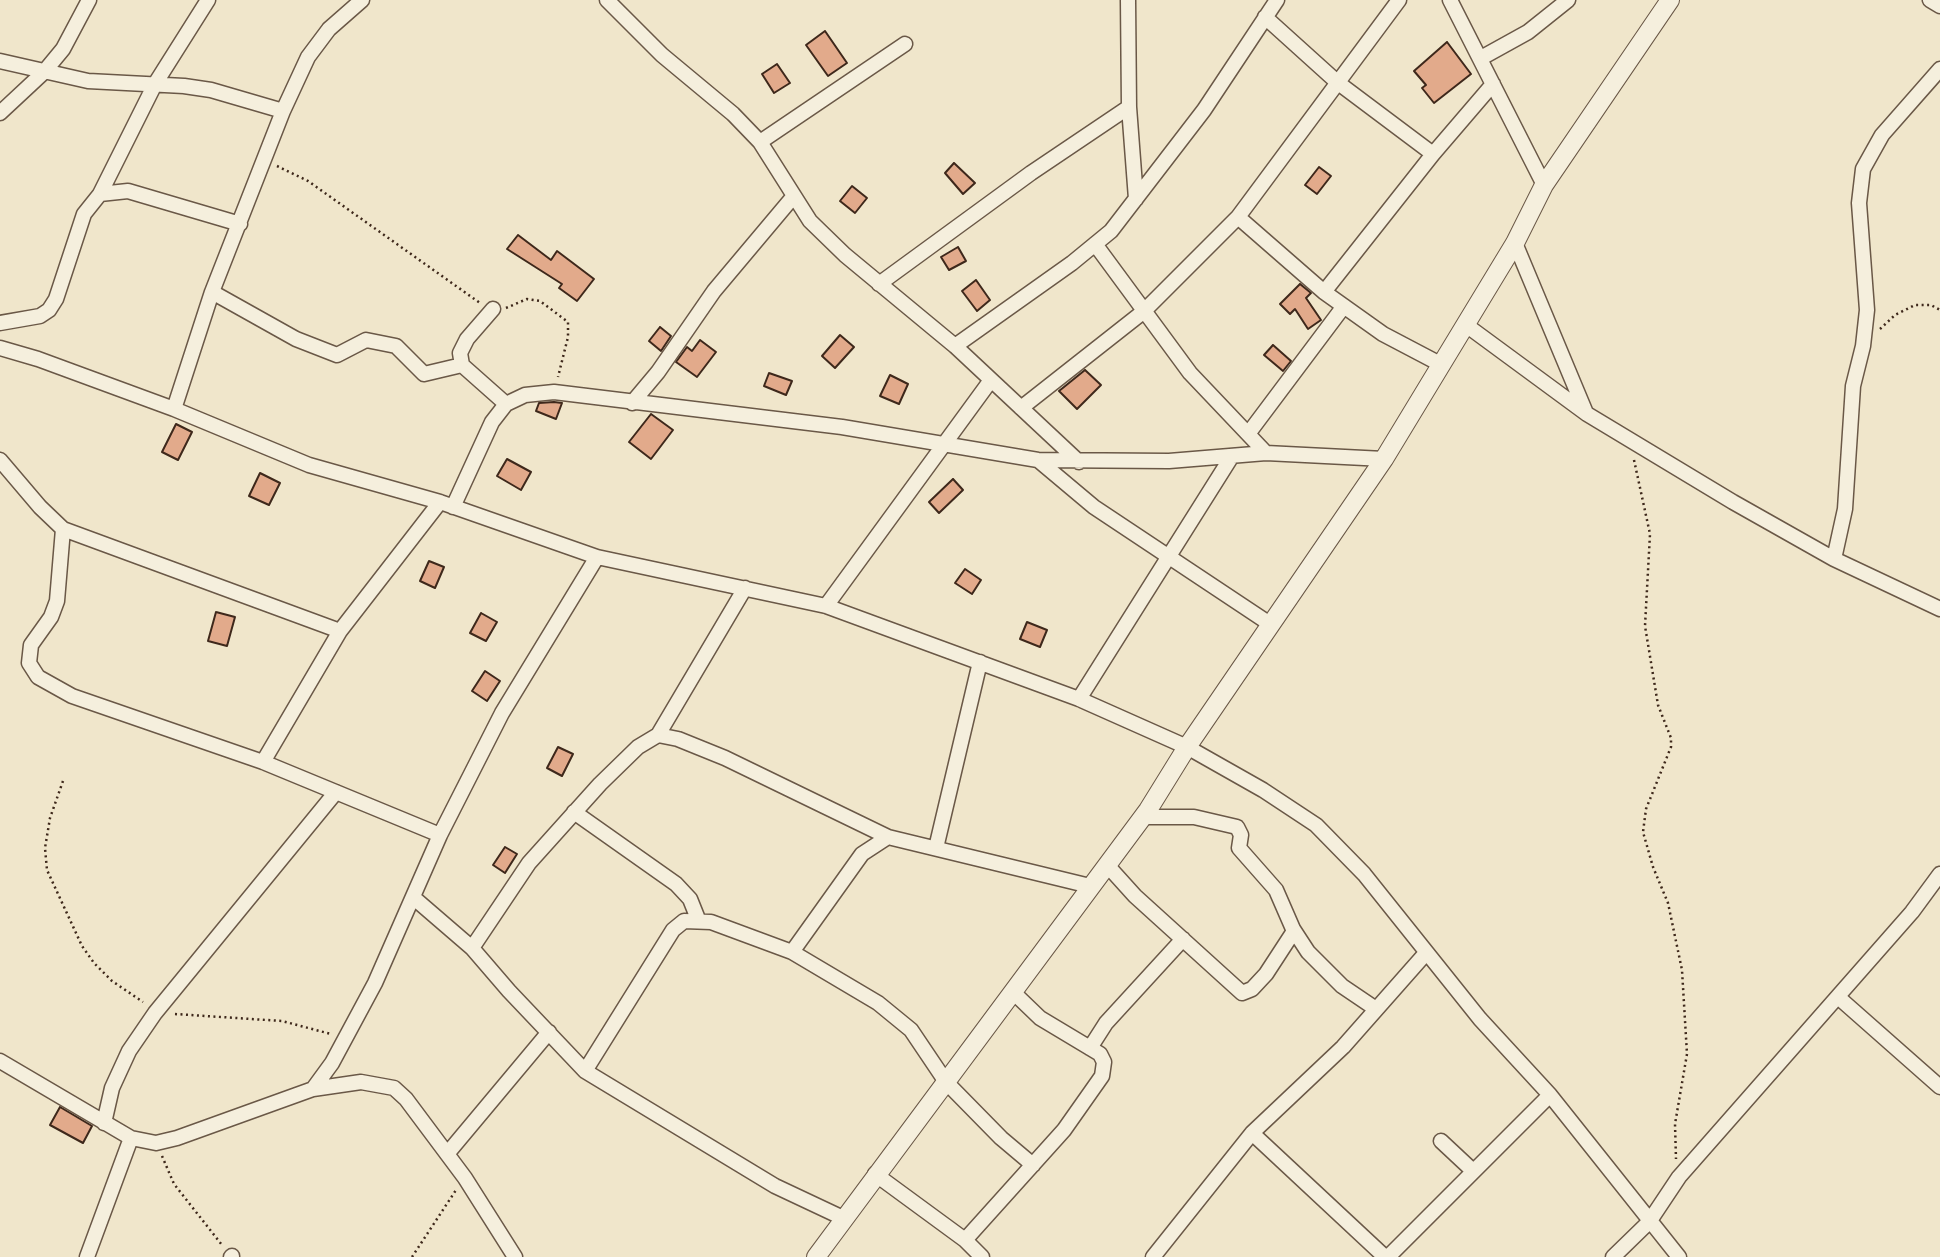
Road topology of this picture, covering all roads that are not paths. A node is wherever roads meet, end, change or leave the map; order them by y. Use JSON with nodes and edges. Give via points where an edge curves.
{"nodes":[{"id":1,"x":89,"y":0,"type":"edge"},
{"id":2,"x":208,"y":0,"type":"edge"},
{"id":3,"x":607,"y":0,"type":"edge"},
{"id":4,"x":1128,"y":0,"type":"edge"},
{"id":5,"x":1276,"y":0,"type":"edge"},
{"id":6,"x":1399,"y":0,"type":"edge"},
{"id":7,"x":1450,"y":0,"type":"edge"},
{"id":8,"x":1569,"y":0,"type":"edge"},
{"id":9,"x":1670,"y":0,"type":"edge"},
{"id":10,"x":1930,"y":0,"type":"edge"},
{"id":11,"x":356,"y":2,"type":"edge"},
{"id":12,"x":1940,"y":6,"type":"edge"},
{"id":13,"x":1265,"y":17,"type":"junction"},
{"id":14,"x":905,"y":44,"type":"dead end"},
{"id":15,"x":1481,"y":58,"type":"junction"},
{"id":16,"x":0,"y":61,"type":"edge"},
{"id":17,"x":1940,"y":69,"type":"edge"},
{"id":18,"x":44,"y":72,"type":"junction"},
{"id":19,"x":1337,"y":82,"type":"junction"},
{"id":20,"x":155,"y":84,"type":"junction"},
{"id":21,"x":1493,"y":84,"type":"junction"},
{"id":22,"x":1129,"y":107,"type":"junction"},
{"id":23,"x":283,"y":111,"type":"junction"},
{"id":24,"x":0,"y":113,"type":"edge"},
{"id":25,"x":760,"y":142,"type":"junction"},
{"id":26,"x":1433,"y":154,"type":"junction"},
{"id":27,"x":1544,"y":185,"type":"junction"},
{"id":28,"x":100,"y":194,"type":"junction"},
{"id":29,"x":793,"y":197,"type":"junction"},
{"id":30,"x":1136,"y":199,"type":"junction"},
{"id":31,"x":1238,"y":217,"type":"junction"},
{"id":32,"x":240,"y":224,"type":"junction"},
{"id":33,"x":1515,"y":243,"type":"junction"},
{"id":34,"x":1095,"y":244,"type":"junction"},
{"id":35,"x":879,"y":284,"type":"junction"},
{"id":36,"x":212,"y":292,"type":"junction"},
{"id":37,"x":1324,"y":292,"type":"junction"},
{"id":38,"x":1344,"y":306,"type":"junction"},
{"id":39,"x":493,"y":309,"type":"road end"},
{"id":40,"x":1143,"y":312,"type":"junction"},
{"id":41,"x":0,"y":323,"type":"edge"},
{"id":42,"x":1466,"y":325,"type":"junction"},
{"id":43,"x":955,"y":346,"type":"junction"},
{"id":44,"x":0,"y":348,"type":"edge"},
{"id":45,"x":461,"y":365,"type":"junction"},
{"id":46,"x":1442,"y":365,"type":"junction"},
{"id":47,"x":991,"y":380,"type":"junction"},
{"id":48,"x":632,"y":403,"type":"junction"},
{"id":49,"x":506,"y":404,"type":"junction"},
{"id":50,"x":1021,"y":408,"type":"junction"},
{"id":51,"x":174,"y":409,"type":"junction"},
{"id":52,"x":1587,"y":414,"type":"junction"},
{"id":53,"x":1248,"y":434,"type":"junction"},
{"id":54,"x":942,"y":444,"type":"junction"},
{"id":55,"x":1266,"y":453,"type":"junction"},
{"id":56,"x":1232,"y":456,"type":"junction"},
{"id":57,"x":1384,"y":459,"type":"junction"},
{"id":58,"x":0,"y":460,"type":"edge"},
{"id":59,"x":1038,"y":460,"type":"junction"},
{"id":60,"x":1079,"y":462,"type":"junction"},
{"id":61,"x":446,"y":505,"type":"junction"},
{"id":62,"x":63,"y":528,"type":"junction"},
{"id":63,"x":1167,"y":556,"type":"junction"},
{"id":64,"x":597,"y":557,"type":"junction"},
{"id":65,"x":1834,"y":559,"type":"junction"},
{"id":66,"x":745,"y":589,"type":"junction"},
{"id":67,"x":826,"y":606,"type":"junction"},
{"id":68,"x":1940,"y":609,"type":"edge"},
{"id":69,"x":1270,"y":624,"type":"junction"},
{"id":70,"x":341,"y":631,"type":"junction"},
{"id":71,"x":980,"y":662,"type":"junction"},
{"id":72,"x":1079,"y":699,"type":"junction"},
{"id":73,"x":658,"y":735,"type":"junction"},
{"id":74,"x":1187,"y":747,"type":"junction"},
{"id":75,"x":263,"y":762,"type":"junction"},
{"id":76,"x":337,"y":792,"type":"junction"},
{"id":77,"x":574,"y":812,"type":"junction"},
{"id":78,"x":1143,"y":817,"type":"junction"},
{"id":79,"x":440,"y":835,"type":"junction"},
{"id":80,"x":888,"y":837,"type":"junction"},
{"id":81,"x":936,"y":848,"type":"junction"},
{"id":82,"x":1107,"y":865,"type":"junction"},
{"id":83,"x":1940,"y":874,"type":"edge"},
{"id":84,"x":1090,"y":886,"type":"junction"},
{"id":85,"x":414,"y":898,"type":"junction"},
{"id":86,"x":698,"y":919,"type":"junction"},
{"id":87,"x":1294,"y":931,"type":"junction"},
{"id":88,"x":1183,"y":939,"type":"junction"},
{"id":89,"x":472,"y":948,"type":"junction"},
{"id":90,"x":792,"y":952,"type":"junction"},
{"id":91,"x":1426,"y":953,"type":"junction"},
{"id":92,"x":1013,"y":992,"type":"junction"},
{"id":93,"x":1838,"y":996,"type":"junction"},
{"id":94,"x":1376,"y":1009,"type":"junction"},
{"id":95,"x":549,"y":1032,"type":"junction"},
{"id":96,"x":1090,"y":1048,"type":"junction"},
{"id":97,"x":0,"y":1061,"type":"edge"},
{"id":98,"x":585,"y":1071,"type":"junction"},
{"id":99,"x":946,"y":1082,"type":"junction"},
{"id":100,"x":1940,"y":1087,"type":"edge"},
{"id":101,"x":313,"y":1089,"type":"junction"},
{"id":102,"x":1550,"y":1095,"type":"junction"},
{"id":103,"x":104,"y":1123,"type":"junction"},
{"id":104,"x":1252,"y":1133,"type":"junction"},
{"id":105,"x":131,"y":1138,"type":"junction"},
{"id":106,"x":1441,"y":1141,"type":"dead end"},
{"id":107,"x":447,"y":1154,"type":"junction"},
{"id":108,"x":1033,"y":1165,"type":"junction"},
{"id":109,"x":1472,"y":1170,"type":"junction"},
{"id":110,"x":875,"y":1174,"type":"junction"},
{"id":111,"x":843,"y":1218,"type":"junction"},
{"id":112,"x":1649,"y":1222,"type":"junction"},
{"id":113,"x":965,"y":1240,"type":"junction"},
{"id":114,"x":88,"y":1257,"type":"edge"},
{"id":115,"x":515,"y":1257,"type":"edge"},
{"id":116,"x":816,"y":1257,"type":"edge"},
{"id":117,"x":982,"y":1257,"type":"edge"},
{"id":118,"x":1153,"y":1257,"type":"edge"},
{"id":119,"x":1386,"y":1257,"type":"edge"},
{"id":120,"x":1612,"y":1257,"type":"edge"},
{"id":121,"x":1679,"y":1257,"type":"edge"}],
"edges":[{"from":1,"to":18,"type":"street","via":[[64,49]]},
{"from":2,"to":20,"type":"street"},
{"from":3,"to":25,"type":"street"},
{"from":4,"to":22,"type":"street"},
{"from":5,"to":13,"type":"street"},
{"from":6,"to":19,"type":"street"},
{"from":7,"to":15,"type":"street"},
{"from":8,"to":15,"type":"street","via":[[1528,32]]},
{"from":9,"to":27,"type":"street"},
{"from":10,"to":12,"type":"street"},
{"from":11,"to":23,"type":"street","via":[[308,57]]},
{"from":13,"to":19,"type":"street"},
{"from":13,"to":30,"type":"street","via":[[1204,110]]},
{"from":14,"to":25,"type":"street"},
{"from":15,"to":21,"type":"street"},
{"from":16,"to":18,"type":"street"},
{"from":17,"to":65,"type":"street","via":[[1882,135],[1863,169],[1859,203],[1867,310],[1853,386],[1844,509]]},
{"from":18,"to":20,"type":"street","via":[[88,81]]},
{"from":18,"to":24,"type":"street"},
{"from":19,"to":26,"type":"street"},
{"from":19,"to":31,"type":"street"},
{"from":20,"to":23,"type":"street","via":[[211,90]]},
{"from":20,"to":28,"type":"street"},
{"from":21,"to":26,"type":"street"},
{"from":21,"to":27,"type":"street"},
{"from":22,"to":30,"type":"street"},
{"from":22,"to":35,"type":"street"},
{"from":23,"to":32,"type":"street"},
{"from":25,"to":29,"type":"street"},
{"from":26,"to":37,"type":"street"},
{"from":27,"to":33,"type":"street"},
{"from":28,"to":32,"type":"street","via":[[128,191]]},
{"from":28,"to":41,"type":"street","via":[[84,214],[49,310]]},
{"from":29,"to":35,"type":"street","via":[[810,221]]},
{"from":29,"to":48,"type":"street","via":[[758,234]]},
{"from":30,"to":34,"type":"street"},
{"from":31,"to":37,"type":"street"},
{"from":31,"to":40,"type":"street"},
{"from":32,"to":36,"type":"street"},
{"from":33,"to":42,"type":"street"},
{"from":33,"to":52,"type":"street"},
{"from":34,"to":40,"type":"street"},
{"from":34,"to":43,"type":"street"},
{"from":35,"to":43,"type":"street"},
{"from":36,"to":45,"type":"street","via":[[296,339],[337,355],[366,340],[396,346],[424,374]]},
{"from":36,"to":51,"type":"street"},
{"from":37,"to":38,"type":"street"},
{"from":38,"to":46,"type":"street","via":[[1383,334]]},
{"from":38,"to":53,"type":"street"},
{"from":39,"to":45,"type":"street","via":[[467,340],[460,354]]},
{"from":40,"to":50,"type":"street"},
{"from":40,"to":53,"type":"street","via":[[1190,373]]},
{"from":42,"to":46,"type":"street"},
{"from":42,"to":52,"type":"street"},
{"from":43,"to":47,"type":"street"},
{"from":44,"to":51,"type":"street"},
{"from":45,"to":49,"type":"street"},
{"from":46,"to":57,"type":"street"},
{"from":47,"to":50,"type":"street"},
{"from":47,"to":54,"type":"street"},
{"from":48,"to":49,"type":"street","via":[[554,392],[525,395]]},
{"from":48,"to":54,"type":"street","via":[[842,427]]},
{"from":49,"to":61,"type":"street"},
{"from":50,"to":60,"type":"street"},
{"from":51,"to":61,"type":"street","via":[[309,465]]},
{"from":52,"to":65,"type":"street"},
{"from":53,"to":55,"type":"street"},
{"from":54,"to":59,"type":"street"},
{"from":54,"to":67,"type":"street"},
{"from":55,"to":56,"type":"street"},
{"from":55,"to":57,"type":"street"},
{"from":56,"to":60,"type":"street"},
{"from":56,"to":63,"type":"street"},
{"from":57,"to":69,"type":"street"},
{"from":58,"to":62,"type":"street"},
{"from":59,"to":60,"type":"street"},
{"from":59,"to":63,"type":"street","via":[[1094,508]]},
{"from":61,"to":64,"type":"street"},
{"from":61,"to":70,"type":"street"},
{"from":62,"to":70,"type":"street"},
{"from":62,"to":75,"type":"street","via":[[57,601],[31,645],[29,663],[38,677],[72,696]]},
{"from":63,"to":69,"type":"street"},
{"from":63,"to":72,"type":"street"},
{"from":64,"to":66,"type":"street"},
{"from":64,"to":79,"type":"street","via":[[502,713]]},
{"from":65,"to":68,"type":"street"},
{"from":66,"to":67,"type":"street"},
{"from":66,"to":73,"type":"street"},
{"from":67,"to":71,"type":"street"},
{"from":69,"to":74,"type":"street"},
{"from":70,"to":75,"type":"street"},
{"from":71,"to":72,"type":"street"},
{"from":71,"to":81,"type":"street"},
{"from":72,"to":74,"type":"street"},
{"from":73,"to":77,"type":"street","via":[[638,747]]},
{"from":73,"to":80,"type":"street","via":[[725,758]]},
{"from":74,"to":78,"type":"street"},
{"from":74,"to":91,"type":"street","via":[[1316,825],[1364,874]]},
{"from":75,"to":76,"type":"street"},
{"from":76,"to":79,"type":"street"},
{"from":76,"to":103,"type":"street","via":[[156,1012],[129,1051],[112,1088]]},
{"from":77,"to":86,"type":"street","via":[[676,884],[690,899]]},
{"from":77,"to":89,"type":"street","via":[[529,863]]},
{"from":78,"to":82,"type":"street"},
{"from":78,"to":87,"type":"street","via":[[1194,817],[1237,827],[1239,848],[1276,890]]},
{"from":79,"to":85,"type":"street"},
{"from":80,"to":81,"type":"street"},
{"from":80,"to":90,"type":"street","via":[[862,854]]},
{"from":81,"to":84,"type":"street"},
{"from":82,"to":84,"type":"street"},
{"from":82,"to":88,"type":"street"},
{"from":83,"to":93,"type":"street"},
{"from":84,"to":92,"type":"street"},
{"from":85,"to":89,"type":"street"},
{"from":85,"to":101,"type":"street","via":[[345,1038]]},
{"from":86,"to":90,"type":"street"},
{"from":86,"to":98,"type":"street","via":[[684,921],[658,949]]},
{"from":87,"to":88,"type":"street","via":[[1284,951],[1247,992],[1238,990]]},
{"from":87,"to":94,"type":"street","via":[[1326,971]]},
{"from":88,"to":96,"type":"street","via":[[1106,1023]]},
{"from":89,"to":95,"type":"street"},
{"from":90,"to":99,"type":"street","via":[[901,1021]]},
{"from":91,"to":94,"type":"street"},
{"from":91,"to":102,"type":"street"},
{"from":92,"to":96,"type":"street","via":[[1040,1018]]},
{"from":92,"to":99,"type":"street"},
{"from":93,"to":100,"type":"street"},
{"from":93,"to":112,"type":"street","via":[[1679,1177]]},
{"from":94,"to":104,"type":"street","via":[[1343,1047]]},
{"from":95,"to":98,"type":"street"},
{"from":95,"to":107,"type":"street"},
{"from":96,"to":108,"type":"street","via":[[1104,1062],[1102,1076]]},
{"from":97,"to":103,"type":"street"},
{"from":98,"to":111,"type":"street","via":[[775,1186]]},
{"from":99,"to":108,"type":"street"},
{"from":99,"to":110,"type":"street"},
{"from":101,"to":105,"type":"street","via":[[177,1138],[156,1143]]},
{"from":101,"to":107,"type":"street","via":[[361,1082],[394,1088]]},
{"from":102,"to":109,"type":"street"},
{"from":102,"to":112,"type":"street"},
{"from":103,"to":105,"type":"street"},
{"from":104,"to":118,"type":"street"},
{"from":104,"to":119,"type":"street"},
{"from":105,"to":114,"type":"street"},
{"from":106,"to":109,"type":"street"},
{"from":107,"to":115,"type":"street"},
{"from":108,"to":113,"type":"street"},
{"from":109,"to":119,"type":"street"},
{"from":110,"to":111,"type":"street"},
{"from":110,"to":113,"type":"street"},
{"from":111,"to":116,"type":"street"},
{"from":112,"to":120,"type":"street"},
{"from":112,"to":121,"type":"street"},
{"from":113,"to":117,"type":"street"}]}
